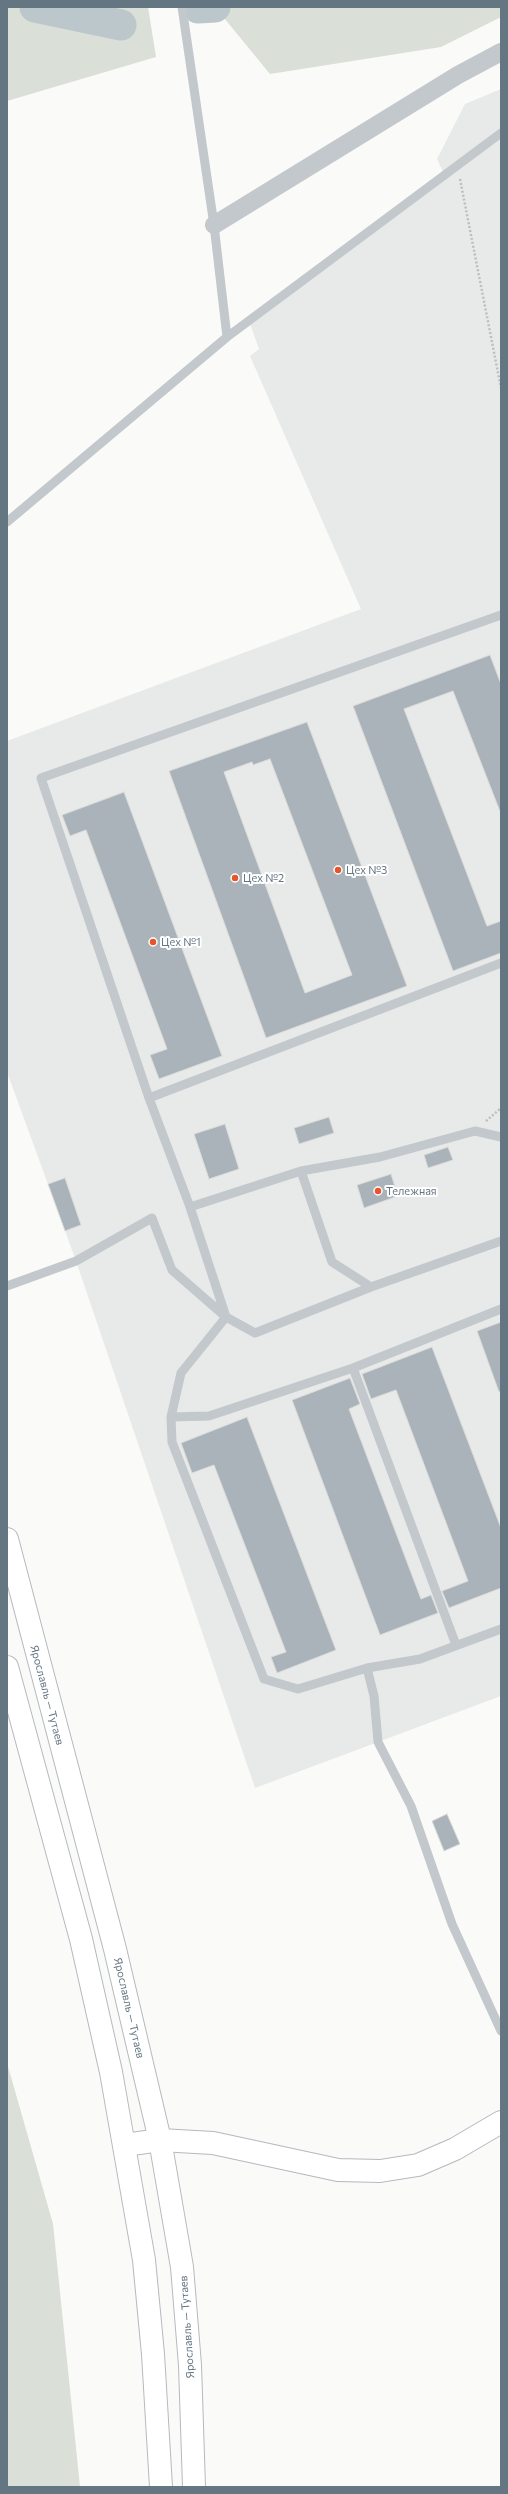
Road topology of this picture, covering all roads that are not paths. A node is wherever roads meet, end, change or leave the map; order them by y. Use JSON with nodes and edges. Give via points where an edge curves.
{"nodes":[{"id":1,"x":182,"y":7,"type":"edge"},
{"id":2,"x":501,"y":52,"type":"edge"},
{"id":3,"x":501,"y":133,"type":"edge"},
{"id":4,"x":214,"y":225,"type":"junction"},
{"id":5,"x":227,"y":337,"type":"junction"},
{"id":6,"x":7,"y":522,"type":"edge"},
{"id":7,"x":501,"y":615,"type":"edge"},
{"id":8,"x":501,"y":963,"type":"edge"},
{"id":9,"x":149,"y":1098,"type":"junction"},
{"id":10,"x":501,"y":1137,"type":"edge"},
{"id":11,"x":301,"y":1171,"type":"junction"},
{"id":12,"x":190,"y":1206,"type":"junction"},
{"id":13,"x":501,"y":1241,"type":"edge"},
{"id":14,"x":8,"y":1284,"type":"edge"},
{"id":15,"x":371,"y":1287,"type":"junction"},
{"id":16,"x":501,"y":1309,"type":"edge"},
{"id":17,"x":226,"y":1317,"type":"junction"},
{"id":18,"x":352,"y":1368,"type":"junction"},
{"id":19,"x":171,"y":1416,"type":"junction"},
{"id":20,"x":7,"y":1539,"type":"edge"},
{"id":21,"x":501,"y":1629,"type":"edge"},
{"id":22,"x":456,"y":1645,"type":"junction"},
{"id":23,"x":7,"y":1667,"type":"edge"},
{"id":24,"x":367,"y":1668,"type":"junction"},
{"id":25,"x":501,"y":2031,"type":"edge"},
{"id":26,"x":501,"y":2122,"type":"edge"},
{"id":27,"x":160,"y":2140,"type":"junction"},
{"id":28,"x":125,"y":2145,"type":"junction"},
{"id":29,"x":161,"y":2487,"type":"edge"},
{"id":30,"x":194,"y":2487,"type":"edge"}],
"edges":[{"from":1,"to":4,"type":"lane"},
{"from":2,"to":4,"type":"street","via":[[458,75]]},
{"from":3,"to":5,"type":"lane"},
{"from":4,"to":5,"type":"lane"},
{"from":5,"to":6,"type":"lane"},
{"from":7,"to":9,"type":"lane","via":[[41,778]]},
{"from":8,"to":9,"type":"lane"},
{"from":9,"to":12,"type":"lane"},
{"from":10,"to":11,"type":"lane","via":[[475,1131],[380,1157]]},
{"from":11,"to":12,"type":"lane"},
{"from":11,"to":15,"type":"lane","via":[[332,1262]]},
{"from":12,"to":17,"type":"lane"},
{"from":13,"to":15,"type":"lane"},
{"from":14,"to":17,"type":"lane","via":[[76,1261],[152,1218],[172,1270]]},
{"from":15,"to":17,"type":"lane","via":[[255,1333]]},
{"from":16,"to":18,"type":"lane"},
{"from":17,"to":19,"type":"lane","via":[[181,1373]]},
{"from":18,"to":19,"type":"lane","via":[[209,1416]]},
{"from":18,"to":22,"type":"lane"},
{"from":19,"to":24,"type":"lane","via":[[172,1442],[264,1679],[298,1689]]},
{"from":20,"to":27,"type":"main road","name":"Ярославль — Тутаев","via":[[115,1949]]},
{"from":21,"to":22,"type":"lane"},
{"from":22,"to":24,"type":"lane","via":[[420,1659]]},
{"from":23,"to":28,"type":"main road","via":[[81,1940]]},
{"from":24,"to":25,"type":"lane","via":[[374,1696],[378,1742],[411,1806],[452,1924]]},
{"from":26,"to":27,"type":"main road","via":[[455,2149],[418,2164],[380,2171],[338,2170],[213,2143]]},
{"from":27,"to":28,"type":"main road"},
{"from":27,"to":30,"type":"main road","name":"Ярославль — Тутаев","via":[[182,2267],[190,2365]]},
{"from":28,"to":29,"type":"main road","via":[[144,2260]]}]}
